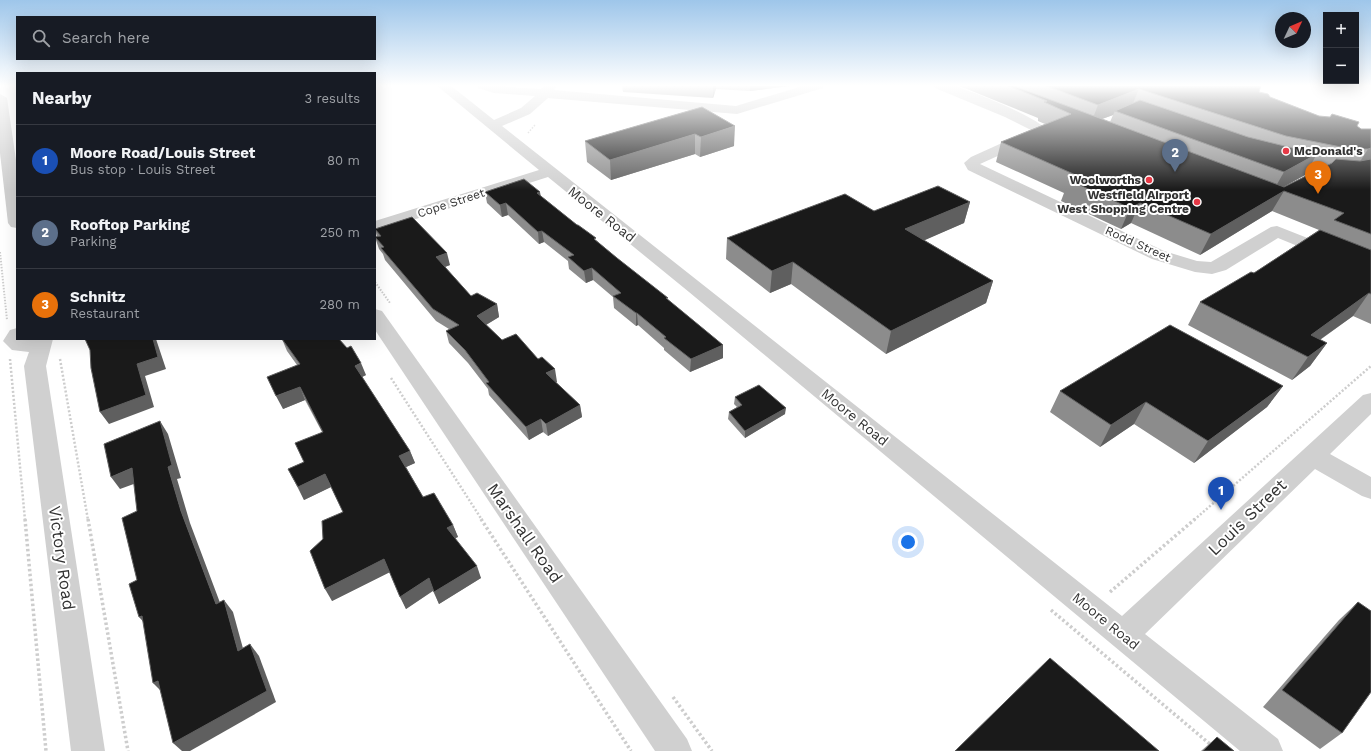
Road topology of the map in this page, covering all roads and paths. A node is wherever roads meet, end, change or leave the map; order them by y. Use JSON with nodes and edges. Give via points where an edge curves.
{"nodes":[{"id":1,"x":3,"y":120,"type":"edge"},
{"id":2,"x":485,"y":120,"type":"edge"},
{"id":3,"x":524,"y":120,"type":"edge"},
{"id":4,"x":535,"y":120,"type":"edge"},
{"id":5,"x":1025,"y":120,"type":"edge"},
{"id":6,"x":496,"y":129,"type":"junction"},
{"id":7,"x":527,"y":136,"type":"dead end"},
{"id":8,"x":1264,"y":159,"type":"edge"},
{"id":9,"x":1367,"y":171,"type":"edge"},
{"id":10,"x":549,"y":172,"type":"junction"},
{"id":11,"x":16,"y":217,"type":"edge"},
{"id":12,"x":376,"y":227,"type":"edge"},
{"id":13,"x":0,"y":252,"type":"edge"},
{"id":14,"x":1371,"y":270,"type":"edge"},
{"id":15,"x":376,"y":316,"type":"edge"},
{"id":16,"x":49,"y":343,"type":"edge"},
{"id":17,"x":14,"y":344,"type":"edge"},
{"id":18,"x":1371,"y":366,"type":"edge"},
{"id":19,"x":388,"y":372,"type":"dead end"},
{"id":20,"x":1371,"y":401,"type":"edge"},
{"id":21,"x":1312,"y":455,"type":"junction"},
{"id":22,"x":1371,"y":489,"type":"edge"},
{"id":23,"x":1105,"y":591,"type":"dead end"},
{"id":24,"x":1123,"y":635,"type":"junction"},
{"id":25,"x":46,"y":751,"type":"edge"},
{"id":26,"x":88,"y":751,"type":"edge"},
{"id":27,"x":128,"y":751,"type":"edge"},
{"id":28,"x":631,"y":751,"type":"edge"},
{"id":29,"x":675,"y":751,"type":"edge"},
{"id":30,"x":1266,"y":751,"type":"edge"}],
"edges":[{"from":1,"to":11,"type":"street"},
{"from":2,"to":6,"type":"street","name":"Moore Road"},
{"from":3,"to":6,"type":"street"},
{"from":4,"to":7,"type":"path"},
{"from":5,"to":14,"type":"street","name":"Rodd Street","via":[[1040,130],[976,160],[972,163],[973,167],[1158,255],[1195,266],[1212,268],[1277,231]]},
{"from":6,"to":10,"type":"street","name":"Moore Road"},
{"from":8,"to":9,"type":"street","via":[[1312,176],[1346,175]]},
{"from":10,"to":12,"type":"street","name":"Cope Street"},
{"from":10,"to":24,"type":"street","name":"Moore Road"},
{"from":13,"to":17,"type":"path"},
{"from":15,"to":29,"type":"street","name":"Marshall Road"},
{"from":16,"to":17,"type":"street","name":"Victory Road"},
{"from":16,"to":27,"type":"path"},
{"from":17,"to":25,"type":"path"},
{"from":17,"to":26,"type":"street","name":"Victory Road"},
{"from":18,"to":23,"type":"path","via":[[1111,592]]},
{"from":19,"to":28,"type":"path"},
{"from":20,"to":21,"type":"street","name":"Louis Street"},
{"from":21,"to":22,"type":"street"},
{"from":21,"to":24,"type":"street","name":"Louis Street"},
{"from":24,"to":30,"type":"street","name":"Moore Road"}]}
